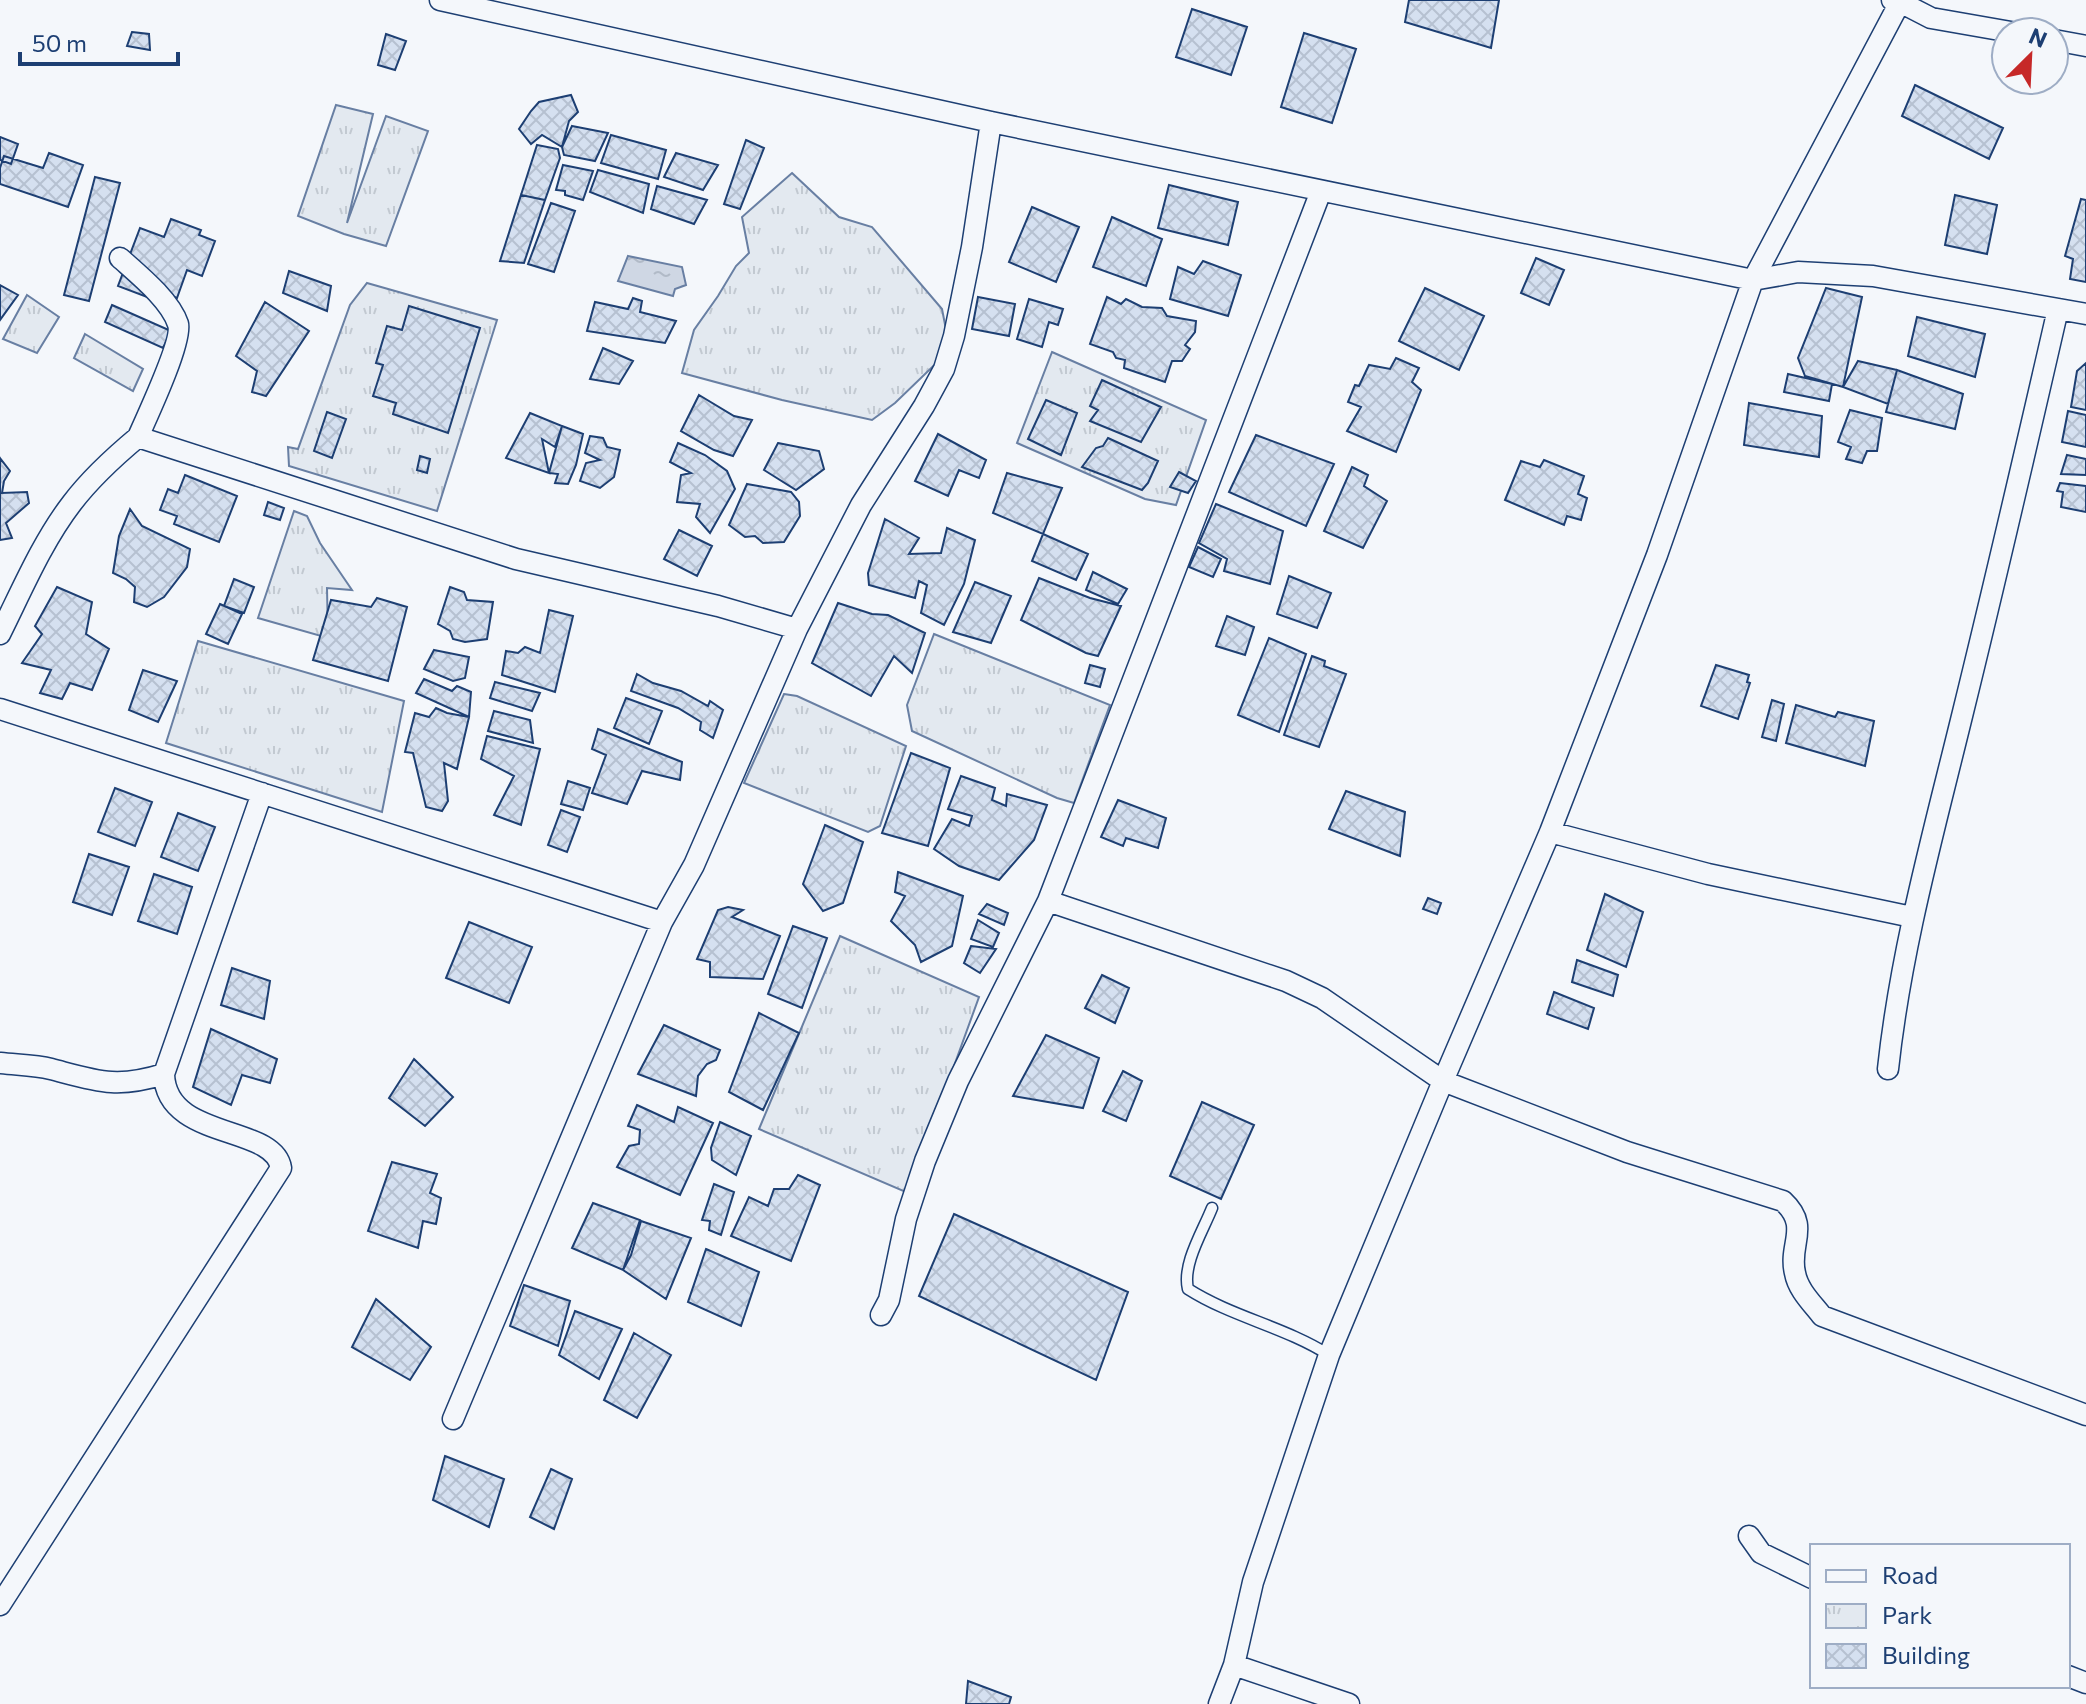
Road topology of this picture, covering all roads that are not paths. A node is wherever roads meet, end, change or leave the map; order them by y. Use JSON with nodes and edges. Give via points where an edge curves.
{"nodes":[{"id":1,"x":440,"y":0,"type":"edge"},
{"id":2,"x":1898,"y":1,"type":"edge"},
{"id":3,"x":1990,"y":28,"type":"edge"},
{"id":4,"x":991,"y":122,"type":"junction"},
{"id":5,"x":1321,"y":191,"type":"junction"},
{"id":6,"x":120,"y":258,"type":"dead end"},
{"id":7,"x":1753,"y":280,"type":"junction"},
{"id":8,"x":2058,"y":309,"type":"junction"},
{"id":9,"x":2086,"y":314,"type":"edge"},
{"id":10,"x":138,"y":437,"type":"junction"},
{"id":11,"x":797,"y":629,"type":"junction"},
{"id":12,"x":0,"y":634,"type":"edge"},
{"id":13,"x":0,"y":709,"type":"edge"},
{"id":14,"x":262,"y":793,"type":"junction"},
{"id":15,"x":1550,"y":832,"type":"junction"},
{"id":16,"x":1048,"y":901,"type":"junction"},
{"id":17,"x":1912,"y":917,"type":"junction"},
{"id":18,"x":662,"y":922,"type":"junction"},
{"id":19,"x":0,"y":1063,"type":"edge"},
{"id":20,"x":1888,"y":1069,"type":"dead end"},
{"id":21,"x":164,"y":1074,"type":"junction"},
{"id":22,"x":1443,"y":1081,"type":"junction"},
{"id":23,"x":1212,"y":1208,"type":"dead end"},
{"id":24,"x":881,"y":1315,"type":"dead end"},
{"id":25,"x":1329,"y":1355,"type":"junction"},
{"id":26,"x":2086,"y":1415,"type":"edge"},
{"id":27,"x":453,"y":1419,"type":"dead end"},
{"id":28,"x":1749,"y":1536,"type":"dead end"},
{"id":29,"x":1810,"y":1577,"type":"edge"},
{"id":30,"x":0,"y":1605,"type":"edge"},
{"id":31,"x":1234,"y":1665,"type":"junction"},
{"id":32,"x":1219,"y":1704,"type":"edge"},
{"id":33,"x":1349,"y":1704,"type":"edge"}],
"edges":[{"from":1,"to":4,"type":"street"},
{"from":2,"to":3,"type":"street","via":[[1931,18]]},
{"from":2,"to":7,"type":"street"},
{"from":4,"to":5,"type":"street"},
{"from":4,"to":11,"type":"street","via":[[972,247],[944,369],[861,505]]},
{"from":5,"to":7,"type":"street"},
{"from":5,"to":16,"type":"street"},
{"from":6,"to":10,"type":"street","via":[[153,288],[179,331]]},
{"from":7,"to":8,"type":"street","via":[[1798,272],[1873,276]]},
{"from":7,"to":15,"type":"street","via":[[1657,555]]},
{"from":8,"to":9,"type":"street"},
{"from":8,"to":17,"type":"street"},
{"from":10,"to":11,"type":"street","via":[[516,559]]},
{"from":10,"to":12,"type":"street","via":[[71,503]]},
{"from":11,"to":18,"type":"street","via":[[694,865]]},
{"from":13,"to":14,"type":"street"},
{"from":14,"to":18,"type":"street"},
{"from":14,"to":21,"type":"street"},
{"from":15,"to":17,"type":"street","via":[[1708,874]]},
{"from":15,"to":22,"type":"street"},
{"from":16,"to":22,"type":"street","via":[[1286,981],[1322,998]]},
{"from":16,"to":24,"type":"street","via":[[958,1081],[925,1161]]},
{"from":17,"to":20,"type":"street"},
{"from":18,"to":27,"type":"street"},
{"from":19,"to":21,"type":"street","via":[[112,1083]]},
{"from":21,"to":30,"type":"street","via":[[172,1100],[189,1117],[269,1148],[281,1168]]},
{"from":22,"to":25,"type":"street"},
{"from":22,"to":26,"type":"street","via":[[1627,1152],[1783,1201],[1798,1226],[1794,1271],[1822,1316]]},
{"from":23,"to":25,"type":"lane","via":[[1190,1262],[1188,1289]]},
{"from":25,"to":31,"type":"street","via":[[1253,1582]]},
{"from":28,"to":29,"type":"street","via":[[1761,1553]]},
{"from":31,"to":32,"type":"street"},
{"from":31,"to":33,"type":"street"}]}
